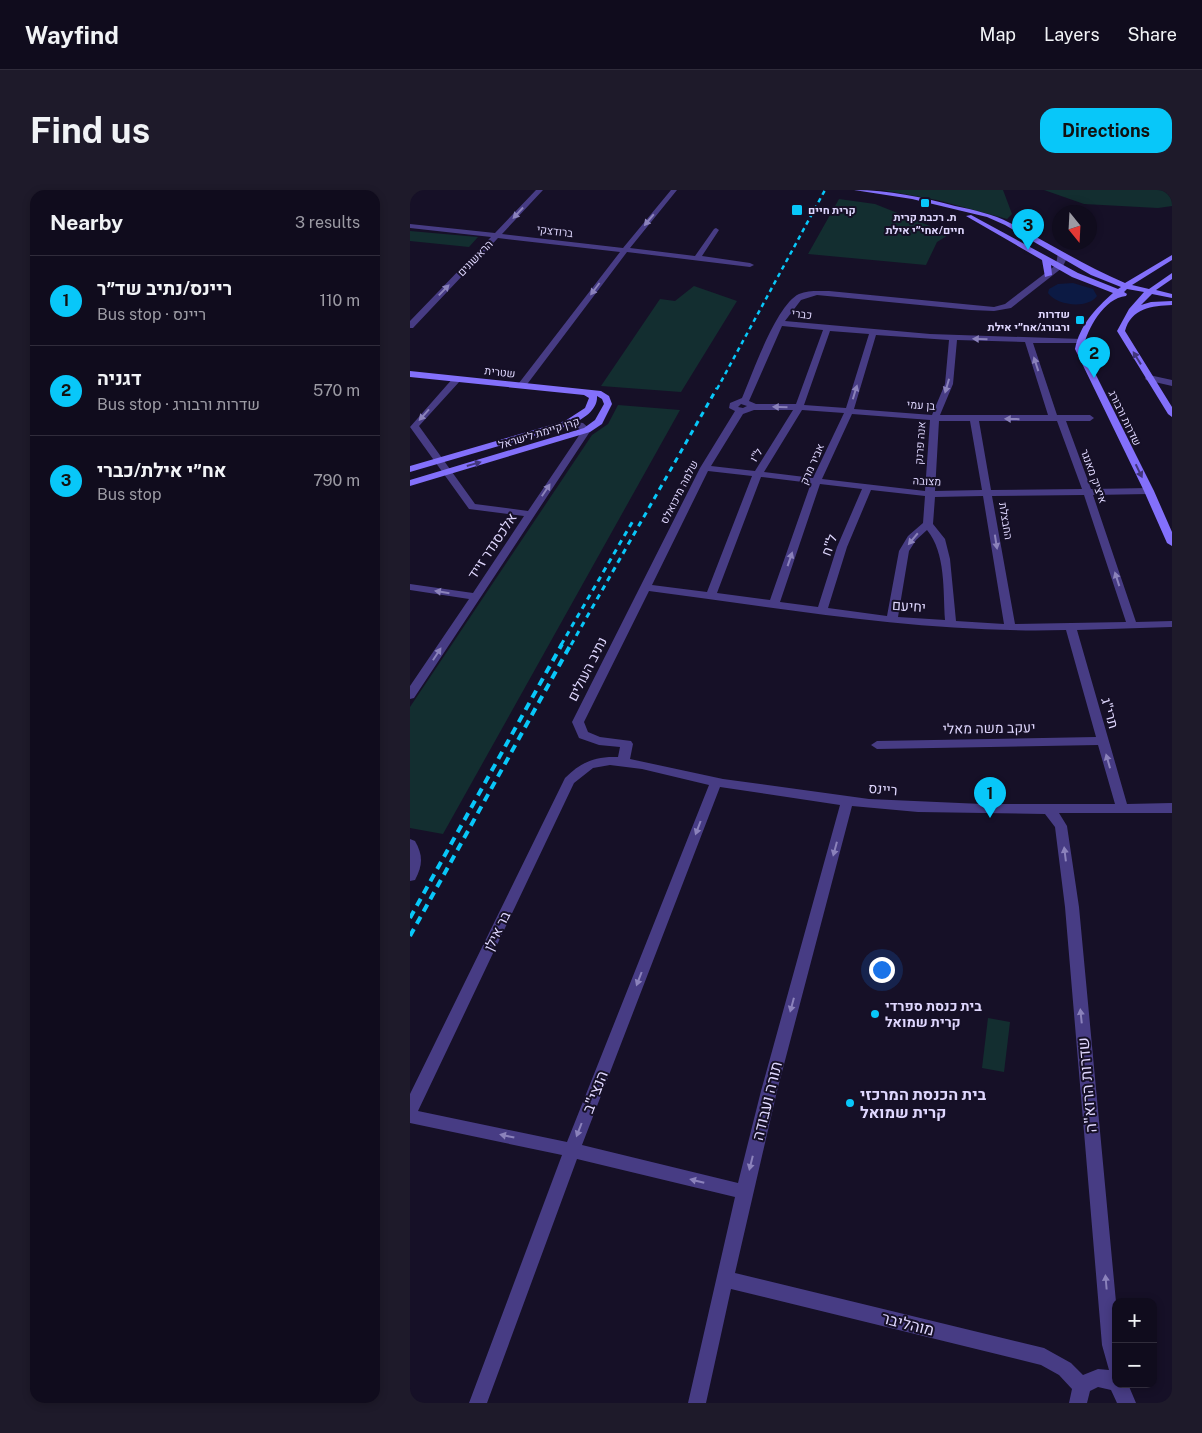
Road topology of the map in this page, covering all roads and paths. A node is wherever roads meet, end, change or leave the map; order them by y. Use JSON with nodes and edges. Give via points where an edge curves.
{"nodes":[{"id":1,"x":540,"y":190,"type":"edge"},
{"id":2,"x":674,"y":190,"type":"edge"},
{"id":3,"x":856,"y":190,"type":"edge"},
{"id":4,"x":961,"y":210,"type":"junction"},
{"id":5,"x":410,"y":226,"type":"edge"},
{"id":6,"x":716,"y":230,"type":"dead end"},
{"id":7,"x":497,"y":235,"type":"junction"},
{"id":8,"x":624,"y":250,"type":"junction"},
{"id":9,"x":1061,"y":255,"type":"junction"},
{"id":10,"x":1172,"y":257,"type":"edge"},
{"id":11,"x":696,"y":258,"type":"junction"},
{"id":12,"x":1045,"y":258,"type":"junction"},
{"id":13,"x":750,"y":265,"type":"dead end"},
{"id":14,"x":1059,"y":266,"type":"junction"},
{"id":15,"x":1152,"y":269,"type":"junction"},
{"id":16,"x":1094,"y":273,"type":"junction"},
{"id":17,"x":1049,"y":274,"type":"junction"},
{"id":18,"x":1075,"y":275,"type":"junction"},
{"id":19,"x":1172,"y":275,"type":"edge"},
{"id":20,"x":1097,"y":284,"type":"junction"},
{"id":21,"x":1160,"y":284,"type":"junction"},
{"id":22,"x":1125,"y":286,"type":"junction"},
{"id":23,"x":1151,"y":291,"type":"junction"},
{"id":24,"x":1117,"y":292,"type":"junction"},
{"id":25,"x":1172,"y":295,"type":"edge"},
{"id":26,"x":1143,"y":297,"type":"junction"},
{"id":27,"x":1109,"y":299,"type":"junction"},
{"id":28,"x":1172,"y":303,"type":"edge"},
{"id":29,"x":1132,"y":311,"type":"junction"},
{"id":30,"x":780,"y":323,"type":"junction"},
{"id":31,"x":410,"y":326,"type":"edge"},
{"id":32,"x":827,"y":328,"type":"junction"},
{"id":33,"x":873,"y":333,"type":"junction"},
{"id":34,"x":953,"y":338,"type":"junction"},
{"id":35,"x":1028,"y":340,"type":"junction"},
{"id":36,"x":1079,"y":341,"type":"junction"},
{"id":37,"x":410,"y":374,"type":"edge"},
{"id":38,"x":1149,"y":378,"type":"junction"},
{"id":39,"x":457,"y":379,"type":"junction"},
{"id":40,"x":1172,"y":383,"type":"edge"},
{"id":41,"x":522,"y":386,"type":"junction"},
{"id":42,"x":587,"y":393,"type":"junction"},
{"id":43,"x":748,"y":404,"type":"junction"},
{"id":44,"x":799,"y":407,"type":"junction"},
{"id":45,"x":849,"y":411,"type":"junction"},
{"id":46,"x":1172,"y":414,"type":"edge"},
{"id":47,"x":934,"y":418,"type":"junction"},
{"id":48,"x":974,"y":418,"type":"junction"},
{"id":49,"x":1090,"y":418,"type":"dead end"},
{"id":50,"x":1061,"y":420,"type":"junction"},
{"id":51,"x":568,"y":423,"type":"junction"},
{"id":52,"x":587,"y":430,"type":"junction"},
{"id":53,"x":439,"y":461,"type":"junction"},
{"id":54,"x":705,"y":468,"type":"junction"},
{"id":55,"x":410,"y":469,"type":"edge"},
{"id":56,"x":448,"y":472,"type":"junction"},
{"id":57,"x":757,"y":475,"type":"junction"},
{"id":58,"x":816,"y":482,"type":"junction"},
{"id":59,"x":410,"y":483,"type":"edge"},
{"id":60,"x":867,"y":488,"type":"junction"},
{"id":61,"x":1149,"y":491,"type":"junction"},
{"id":62,"x":1088,"y":493,"type":"junction"},
{"id":63,"x":929,"y":494,"type":"junction"},
{"id":64,"x":989,"y":494,"type":"junction"},
{"id":65,"x":529,"y":514,"type":"junction"},
{"id":66,"x":928,"y":524,"type":"junction"},
{"id":67,"x":1172,"y":543,"type":"edge"},
{"id":68,"x":410,"y":587,"type":"edge"},
{"id":69,"x":645,"y":587,"type":"junction"},
{"id":70,"x":474,"y":596,"type":"junction"},
{"id":71,"x":710,"y":596,"type":"junction"},
{"id":72,"x":774,"y":605,"type":"junction"},
{"id":73,"x":822,"y":612,"type":"junction"},
{"id":74,"x":892,"y":620,"type":"junction"},
{"id":75,"x":951,"y":624,"type":"junction"},
{"id":76,"x":1172,"y":624,"type":"edge"},
{"id":77,"x":1132,"y":625,"type":"junction"},
{"id":78,"x":1070,"y":626,"type":"junction"},
{"id":79,"x":1010,"y":628,"type":"junction"},
{"id":80,"x":411,"y":691,"type":"edge"},
{"id":81,"x":1102,"y":741,"type":"junction"},
{"id":82,"x":877,"y":745,"type":"dead end"},
{"id":83,"x":596,"y":762,"type":"joint"},
{"id":84,"x":623,"y":762,"type":"junction"},
{"id":85,"x":716,"y":782,"type":"junction"},
{"id":86,"x":847,"y":802,"type":"junction"},
{"id":87,"x":1122,"y":808,"type":"junction"},
{"id":88,"x":1172,"y":808,"type":"edge"},
{"id":89,"x":1049,"y":809,"type":"junction"},
{"id":90,"x":410,"y":844,"type":"edge"},
{"id":91,"x":410,"y":876,"type":"edge"},
{"id":92,"x":410,"y":1110,"type":"edge"},
{"id":93,"x":410,"y":1116,"type":"edge"},
{"id":94,"x":572,"y":1150,"type":"junction"},
{"id":95,"x":744,"y":1192,"type":"junction"},
{"id":96,"x":726,"y":1279,"type":"junction"},
{"id":97,"x":1112,"y":1349,"type":"edge"},
{"id":98,"x":1112,"y":1380,"type":"edge"},
{"id":99,"x":1120,"y":1388,"type":"edge"},
{"id":100,"x":1080,"y":1394,"type":"edge"},
{"id":101,"x":478,"y":1403,"type":"edge"},
{"id":102,"x":697,"y":1403,"type":"edge"},
{"id":103,"x":1127,"y":1403,"type":"edge"}],
"edges":[{"from":1,"to":7,"type":"street","name":"הראשונים","one_way":true},
{"from":2,"to":8,"type":"street","one_way":true},
{"from":3,"to":4,"type":"main road","via":[[912,197]]},
{"from":4,"to":9,"type":"main road","via":[[998,219]]},
{"from":4,"to":12,"type":"main road"},
{"from":5,"to":7,"type":"street","name":"ברודצקי"},
{"from":6,"to":11,"type":"street"},
{"from":7,"to":8,"type":"street","name":"ברודצקי"},
{"from":31,"to":7,"type":"street","name":"הראשונים","one_way":true},
{"from":8,"to":11,"type":"street","name":"ברודצקי"},
{"from":8,"to":41,"type":"street","one_way":true},
{"from":9,"to":14,"type":"street"},
{"from":9,"to":16,"type":"main road"},
{"from":10,"to":15,"type":"main road"},
{"from":11,"to":13,"type":"street","name":"ברודצקי"},
{"from":12,"to":14,"type":"main road"},
{"from":12,"to":17,"type":"main road"},
{"from":14,"to":17,"type":"street","name":"כברי"},
{"from":14,"to":18,"type":"main road"},
{"from":15,"to":16,"type":"main road","via":[[1125,274]]},
{"from":15,"to":22,"type":"main road"},
{"from":16,"to":22,"type":"main road"},
{"from":17,"to":18,"type":"main road"},
{"from":17,"to":30,"type":"street","name":"כברי","via":[[1012,303],[999,308],[980,309],[812,293],[799,297]]},
{"from":18,"to":20,"type":"main road"},
{"from":19,"to":21,"type":"main road"},
{"from":20,"to":24,"type":"main road"},
{"from":20,"to":27,"type":"main road"},
{"from":21,"to":23,"type":"main road"},
{"from":21,"to":25,"type":"main road","via":[[1162,290]]},
{"from":22,"to":23,"type":"main road"},
{"from":22,"to":24,"type":"main road"},
{"from":23,"to":25,"type":"main road"},
{"from":23,"to":26,"type":"main road"},
{"from":24,"to":26,"type":"main road"},
{"from":24,"to":27,"type":"main road"},
{"from":26,"to":28,"type":"main road"},
{"from":26,"to":29,"type":"main road"},
{"from":27,"to":36,"type":"main road"},
{"from":28,"to":29,"type":"main road","via":[[1152,304]]},
{"from":38,"to":29,"type":"main road","one_way":true,"via":[[1122,331]]},
{"from":30,"to":32,"type":"street","name":"כברי"},
{"from":30,"to":43,"type":"street"},
{"from":32,"to":33,"type":"street","name":"כברי"},
{"from":32,"to":44,"type":"street","name":"ל\"ו"},
{"from":33,"to":34,"type":"street","name":"כברי"},
{"from":45,"to":33,"type":"street","name":"אביר מרק","one_way":true},
{"from":35,"to":34,"type":"street","name":"כברי","one_way":true},
{"from":34,"to":47,"type":"street","name":"אנה פרנק","one_way":true,"via":[[949,384]]},
{"from":35,"to":36,"type":"street","name":"כברי"},
{"from":50,"to":35,"type":"street","name":"איציק מאנגר","one_way":true,"via":[[1052,416]]},
{"from":36,"to":61,"type":"main road","name":"שדרות ורבורג","one_way":true,"via":[[1082,357]]},
{"from":37,"to":39,"type":"main road","name":"שטרית"},
{"from":38,"to":40,"type":"street"},
{"from":38,"to":46,"type":"main road"},
{"from":39,"to":41,"type":"main road","name":"שטרית"},
{"from":39,"to":53,"type":"street","one_way":true,"via":[[414,426]]},
{"from":41,"to":42,"type":"main road","name":"שטרית"},
{"from":42,"to":51,"type":"main road","name":"קרן קיימת לישראל","via":[[593,397],[592,404],[580,417]]},
{"from":42,"to":52,"type":"main road","name":"קרן קיימת לישראל","via":[[601,394],[608,404],[599,422]]},
{"from":44,"to":43,"type":"street","name":"בן עמי","one_way":true},
{"from":43,"to":54,"type":"street","name":"שלמה מיכואלס","via":[[739,401],[733,405],[740,411]]},
{"from":44,"to":45,"type":"street","name":"בן עמי"},
{"from":44,"to":57,"type":"street","name":"ל\"ו"},
{"from":45,"to":47,"type":"street","name":"בן עמי"},
{"from":45,"to":58,"type":"street","name":"אביר מרק"},
{"from":47,"to":48,"type":"street","name":"בן עמי"},
{"from":47,"to":63,"type":"street","name":"אנה פרנק"},
{"from":50,"to":48,"type":"street","name":"בן עמי","one_way":true},
{"from":48,"to":64,"type":"street","name":"החבצלת"},
{"from":49,"to":50,"type":"street","name":"בן עמי"},
{"from":50,"to":62,"type":"street","name":"איציק מאנגר"},
{"from":51,"to":52,"type":"street"},
{"from":51,"to":53,"type":"main road","name":"קרן קיימת לישראל"},
{"from":56,"to":52,"type":"main road","name":"קרן קיימת לישראל","one_way":true},
{"from":65,"to":52,"type":"street","name":"אלכסנדר זייד","one_way":true},
{"from":53,"to":55,"type":"main road","name":"קרן קיימת לישראל"},
{"from":53,"to":56,"type":"street"},
{"from":54,"to":57,"type":"street","name":"מצובה"},
{"from":54,"to":69,"type":"street","name":"שלמה מיכואלס"},
{"from":56,"to":59,"type":"main road","name":"קרן קיימת לישראל"},
{"from":56,"to":65,"type":"street","via":[[472,507]]},
{"from":57,"to":58,"type":"street","name":"מצובה"},
{"from":57,"to":71,"type":"street","name":"ל\"ו"},
{"from":58,"to":60,"type":"street","name":"מצובה"},
{"from":72,"to":58,"type":"street","name":"אביר מרק","one_way":true},
{"from":60,"to":63,"type":"street","name":"מצובה"},
{"from":60,"to":73,"type":"street","name":"ל\"ח","via":[[842,547]]},
{"from":61,"to":62,"type":"street","name":"מצובה"},
{"from":61,"to":67,"type":"main road","name":"שדרות ורבורג"},
{"from":62,"to":64,"type":"street","name":"מצובה"},
{"from":77,"to":62,"type":"street","name":"איציק מאנגר","one_way":true},
{"from":63,"to":64,"type":"street","name":"מצובה"},
{"from":63,"to":66,"type":"street","name":"אנה פרנק"},
{"from":64,"to":79,"type":"street","name":"החבצלת","one_way":true},
{"from":65,"to":70,"type":"street","name":"אלכסנדר זייד"},
{"from":66,"to":74,"type":"street","one_way":true,"via":[[912,538],[904,551]]},
{"from":66,"to":75,"type":"street","via":[[940,539],[945,559]]},
{"from":70,"to":68,"type":"street","one_way":true},
{"from":69,"to":71,"type":"street","name":"יחיעם"},
{"from":69,"to":84,"type":"street","name":"נתיב העולים","via":[[578,722],[583,735],[599,741],[627,744]]},
{"from":80,"to":70,"type":"street","name":"אלכסנדר זייד","one_way":true},
{"from":71,"to":72,"type":"street","name":"יחיעם"},
{"from":72,"to":73,"type":"street","name":"יחיעם"},
{"from":73,"to":74,"type":"street","name":"יחיעם"},
{"from":74,"to":75,"type":"street","name":"יחיעם"},
{"from":75,"to":79,"type":"street","name":"יחיעם"},
{"from":76,"to":77,"type":"street","name":"יחיעם"},
{"from":77,"to":78,"type":"street","name":"יחיעם"},
{"from":78,"to":79,"type":"street","name":"יחיעם"},
{"from":78,"to":81,"type":"street","name":"תרי\"ג"},
{"from":81,"to":82,"type":"street","name":"יעקב משה מאלי"},
{"from":87,"to":81,"type":"street","name":"תרי\"ג","one_way":true},
{"from":83,"to":84,"type":"street","name":"ריינס"},
{"from":83,"to":92,"type":"street","name":"בר אילן","via":[[580,769],[569,781]]},
{"from":84,"to":85,"type":"street","name":"ריינס"},
{"from":85,"to":86,"type":"street","name":"ריינס"},
{"from":85,"to":94,"type":"street","name":"הנצי\"ב","one_way":true},
{"from":86,"to":89,"type":"street","name":"ריינס","via":[[918,807]]},
{"from":86,"to":95,"type":"street","name":"תורה ועבודה","one_way":true},
{"from":87,"to":88,"type":"street","name":"ריינס"},
{"from":87,"to":89,"type":"street","name":"ריינס"},
{"from":97,"to":89,"type":"street","name":"שדרות הרוא\"ה","one_way":true,"via":[[1072,908],[1061,826]]},
{"from":90,"to":91,"type":"street","via":[[415,851],[416,866]]},
{"from":94,"to":93,"type":"street","one_way":true},
{"from":95,"to":94,"type":"street","one_way":true},
{"from":94,"to":101,"type":"street","name":"הנצי\"ב"},
{"from":95,"to":96,"type":"street","name":"תורה ועבודה"},
{"from":96,"to":100,"type":"street","name":"מוהליבר","via":[[1044,1357],[1065,1369]]},
{"from":96,"to":102,"type":"street","name":"תורה ועבודה"},
{"from":98,"to":100,"type":"street","via":[[1093,1378]]},
{"from":99,"to":103,"type":"street"}]}
